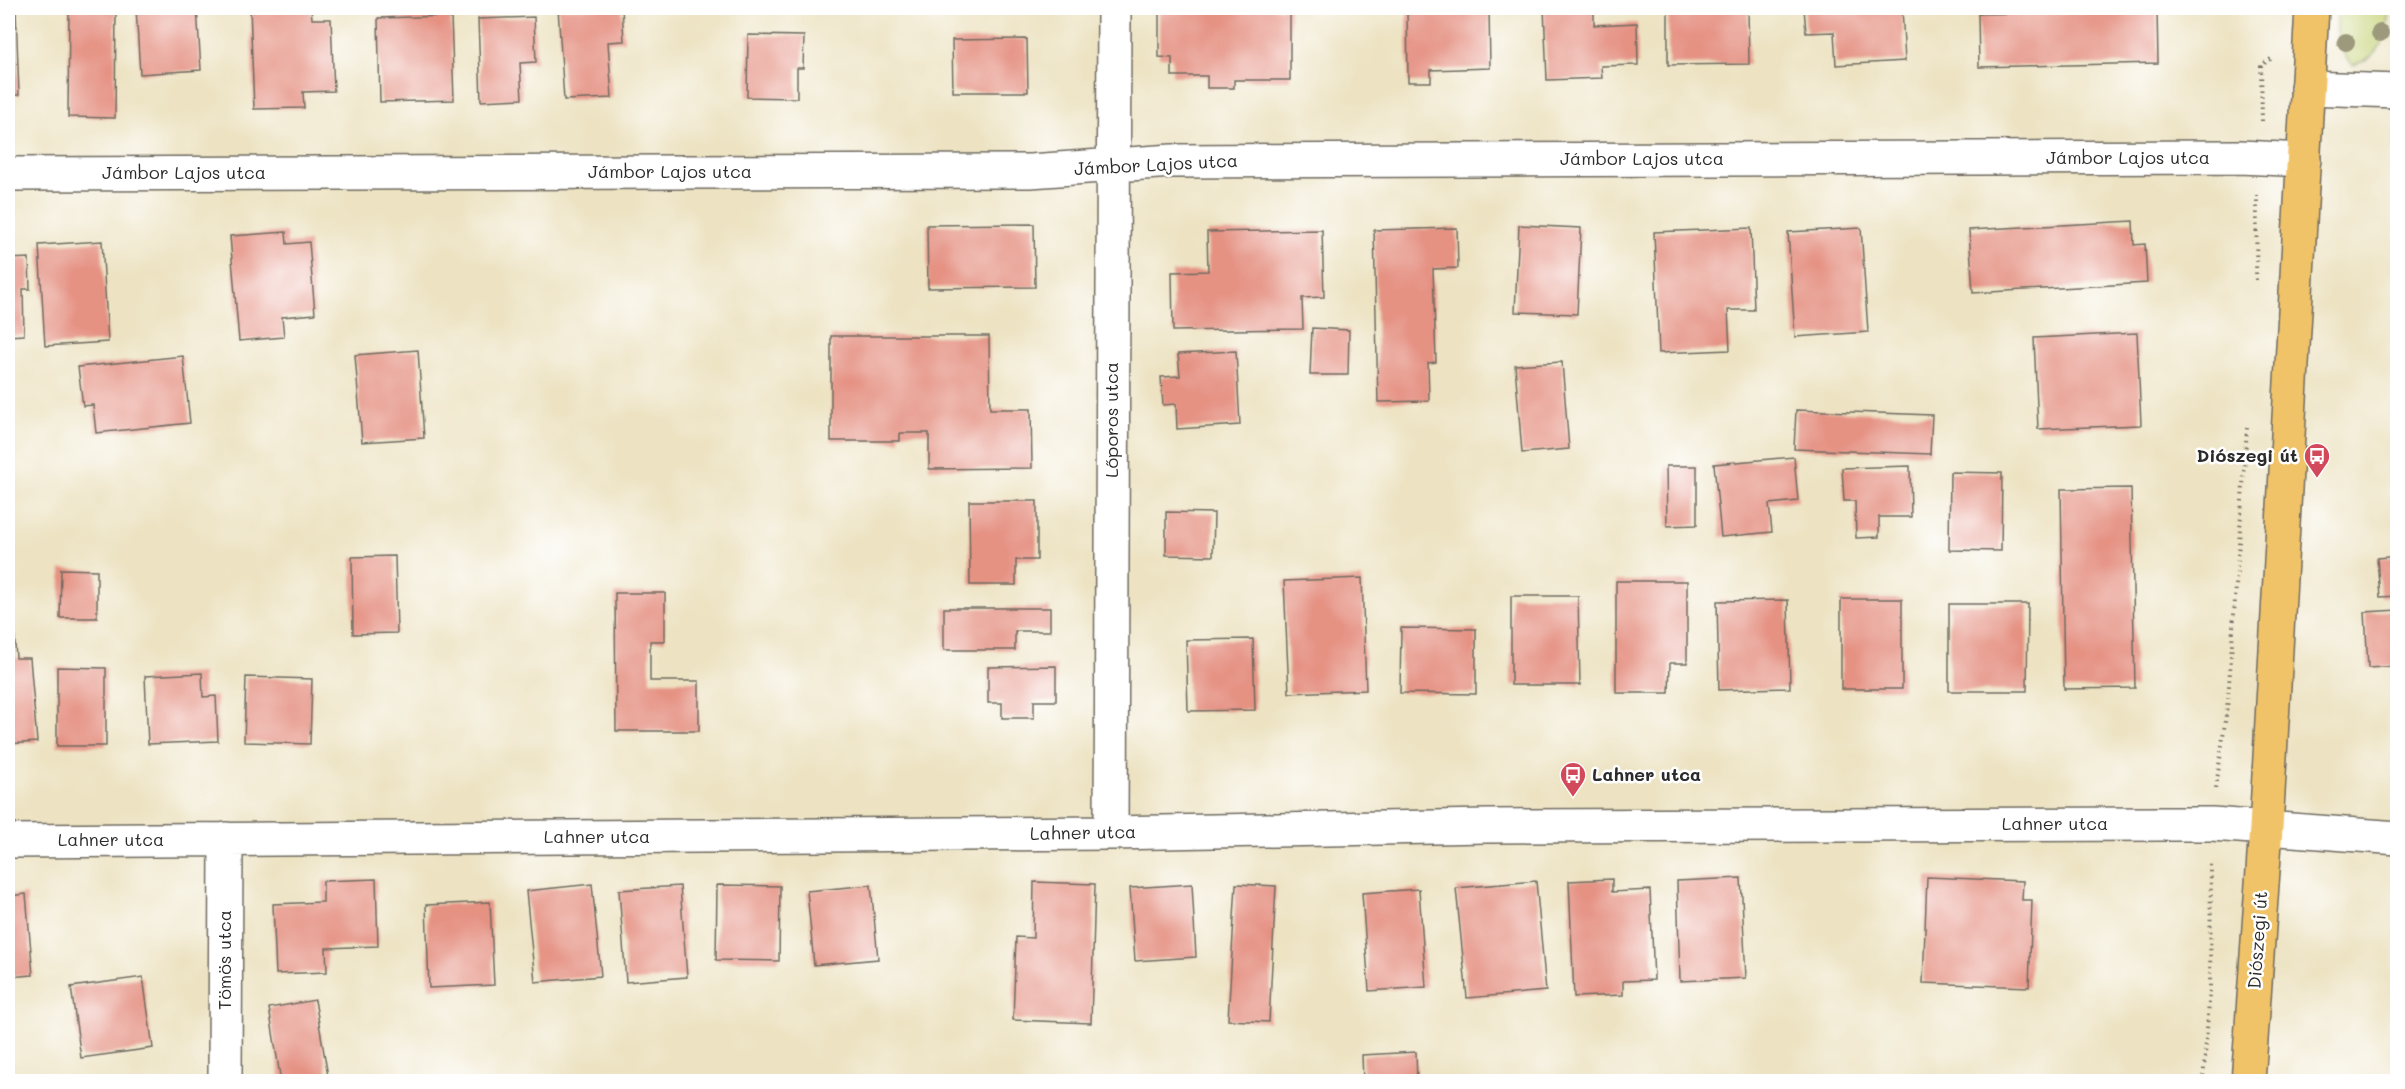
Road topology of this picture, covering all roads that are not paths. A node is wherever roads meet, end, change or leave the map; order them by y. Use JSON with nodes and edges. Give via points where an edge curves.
{"nodes":[{"id":1,"x":1114,"y":8,"type":"edge"},
{"id":2,"x":2312,"y":8,"type":"edge"},
{"id":3,"x":2307,"y":88,"type":"junction"},
{"id":4,"x":2397,"y":91,"type":"edge"},
{"id":5,"x":2304,"y":160,"type":"junction"},
{"id":6,"x":1113,"y":165,"type":"junction"},
{"id":7,"x":8,"y":174,"type":"edge"},
{"id":8,"x":2266,"y":828,"type":"junction"},
{"id":9,"x":1111,"y":833,"type":"junction"},
{"id":10,"x":2397,"y":838,"type":"edge"},
{"id":11,"x":226,"y":839,"type":"junction"},
{"id":12,"x":8,"y":841,"type":"edge"},
{"id":13,"x":225,"y":1082,"type":"edge"},
{"id":14,"x":2248,"y":1082,"type":"edge"}],
"edges":[{"from":1,"to":6,"type":"street","name":"Lőporos utca"},
{"from":2,"to":3,"type":"main road","name":"Diószegi út"},
{"from":3,"to":4,"type":"street"},
{"from":3,"to":5,"type":"main road","name":"Diószegi út"},
{"from":5,"to":6,"type":"street","name":"Jámbor Lajos utca","via":[[1172,160]]},
{"from":5,"to":8,"type":"main road","name":"Diószegi út"},
{"from":6,"to":7,"type":"street","name":"Jámbor Lajos utca","via":[[1030,171]]},
{"from":6,"to":9,"type":"street","name":"Lőporos utca"},
{"from":8,"to":9,"type":"street","name":"Lahner utca","via":[[2212,824],[1487,826]]},
{"from":8,"to":10,"type":"street","name":"Lahner utca"},
{"from":8,"to":14,"type":"main road","name":"Diószegi út"},
{"from":9,"to":11,"type":"street","name":"Lahner utca"},
{"from":11,"to":12,"type":"street","name":"Lahner utca"},
{"from":11,"to":13,"type":"street","name":"Tömös utca"}]}
